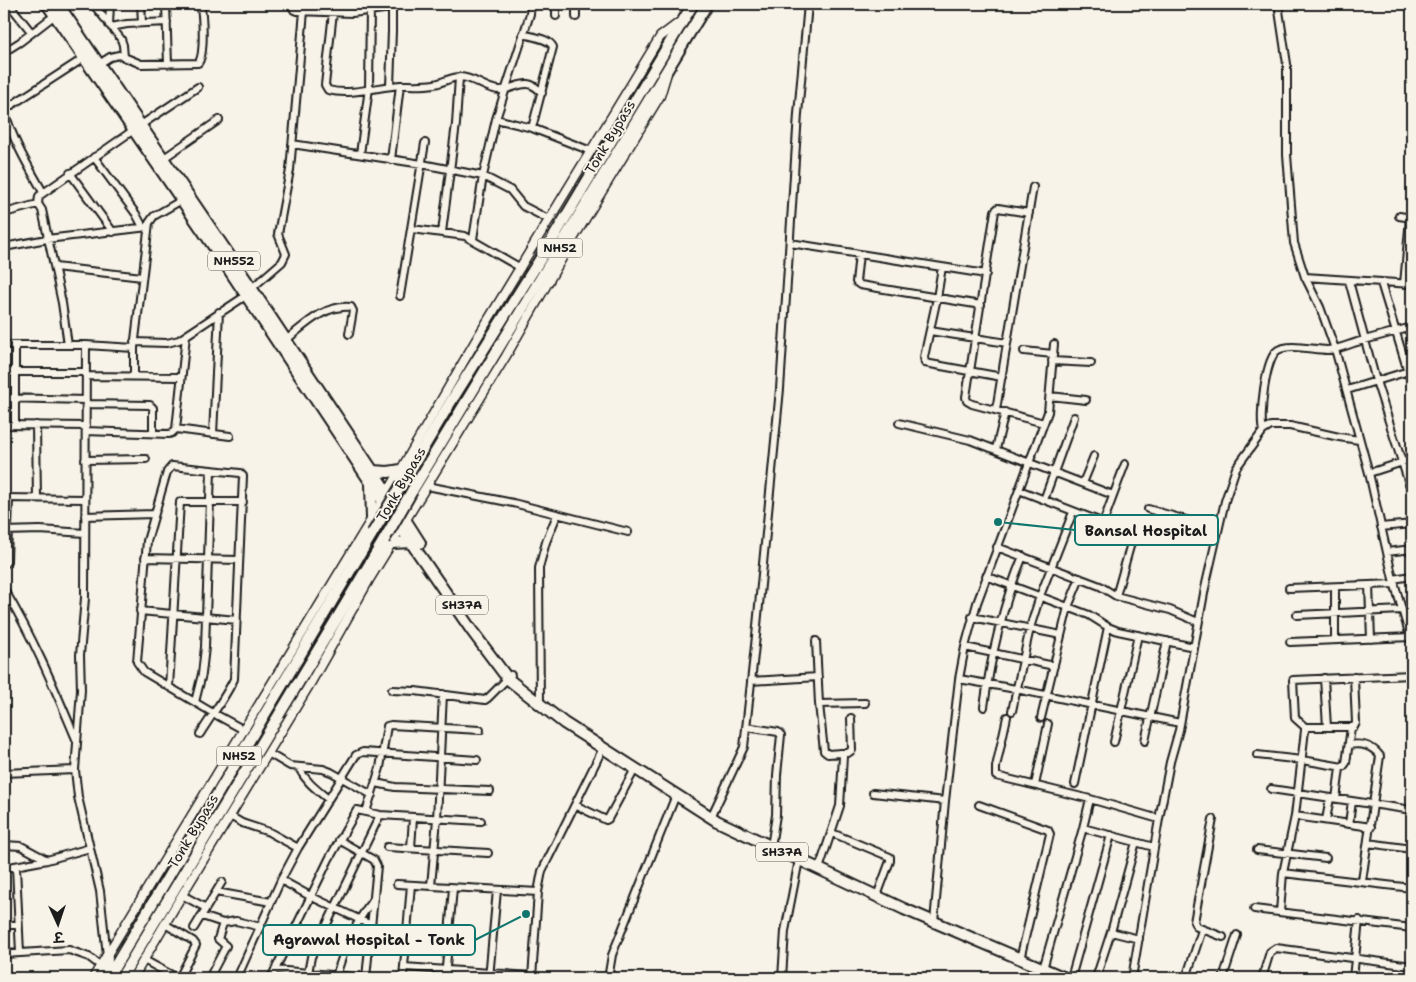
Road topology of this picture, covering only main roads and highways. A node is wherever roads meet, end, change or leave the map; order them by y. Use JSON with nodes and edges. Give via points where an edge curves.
{"nodes":[{"id":1,"x":47,"y":4,"type":"edge"},
{"id":2,"x":693,"y":4,"type":"edge"},
{"id":3,"x":706,"y":4,"type":"edge"},
{"id":4,"x":61,"y":8,"type":"edge"},
{"id":5,"x":138,"y":127,"type":"junction"},
{"id":6,"x":249,"y":292,"type":"junction"},
{"id":7,"x":401,"y":470,"type":"road end"},
{"id":8,"x":373,"y":471,"type":"junction"},
{"id":9,"x":371,"y":483,"type":"junction"},
{"id":10,"x":385,"y":496,"type":"junction"},
{"id":11,"x":372,"y":518,"type":"road end"},
{"id":12,"x":403,"y":524,"type":"junction"},
{"id":13,"x":388,"y":542,"type":"junction"},
{"id":14,"x":412,"y":542,"type":"junction"},
{"id":15,"x":510,"y":677,"type":"junction"},
{"id":16,"x":104,"y":962,"type":"road end"},
{"id":17,"x":1049,"y":974,"type":"edge"},
{"id":18,"x":107,"y":978,"type":"edge"},
{"id":19,"x":120,"y":978,"type":"edge"},
{"id":20,"x":1065,"y":978,"type":"edge"}],
"edges":[{"from":1,"to":4,"type":"main road","number":"NH552"},
{"from":2,"to":18,"type":"main road","number":"NH52","bridge":true,"via":[[450,403]]},
{"from":3,"to":13,"type":"main road","name":"Tonk Bypass","number":"NH52","bridge":true,"via":[[412,491]]},
{"from":4,"to":5,"type":"main road","number":"NH552"},
{"from":4,"to":5,"type":"main road","number":"NH552","via":[[84,58]]},
{"from":5,"to":6,"type":"main road","number":"NH552","via":[[182,200]]},
{"from":5,"to":6,"type":"main road","number":"NH552","via":[[164,158]]},
{"from":6,"to":8,"type":"main road","number":"NH552","via":[[286,340]]},
{"from":6,"to":9,"type":"main road","number":"NH552"},
{"from":7,"to":8,"type":"main road"},
{"from":8,"to":10,"type":"main road","number":"NH552"},
{"from":9,"to":10,"type":"main road","number":"NH552"},
{"from":9,"to":11,"type":"main road"},
{"from":10,"to":12,"type":"main road","number":"NH552"},
{"from":12,"to":14,"type":"main road","number":"SH37A"},
{"from":12,"to":15,"type":"main road","number":"SH37A"},
{"from":13,"to":14,"type":"main road"},
{"from":13,"to":19,"type":"main road","name":"Tonk Bypass","number":"NH52"},
{"from":14,"to":15,"type":"main road","number":"SH37A","via":[[472,631]]},
{"from":15,"to":17,"type":"main road","number":"SH37A","via":[[564,723],[711,817]]},
{"from":16,"to":18,"type":"main road"},
{"from":17,"to":20,"type":"main road","number":"SH37A"}]}
